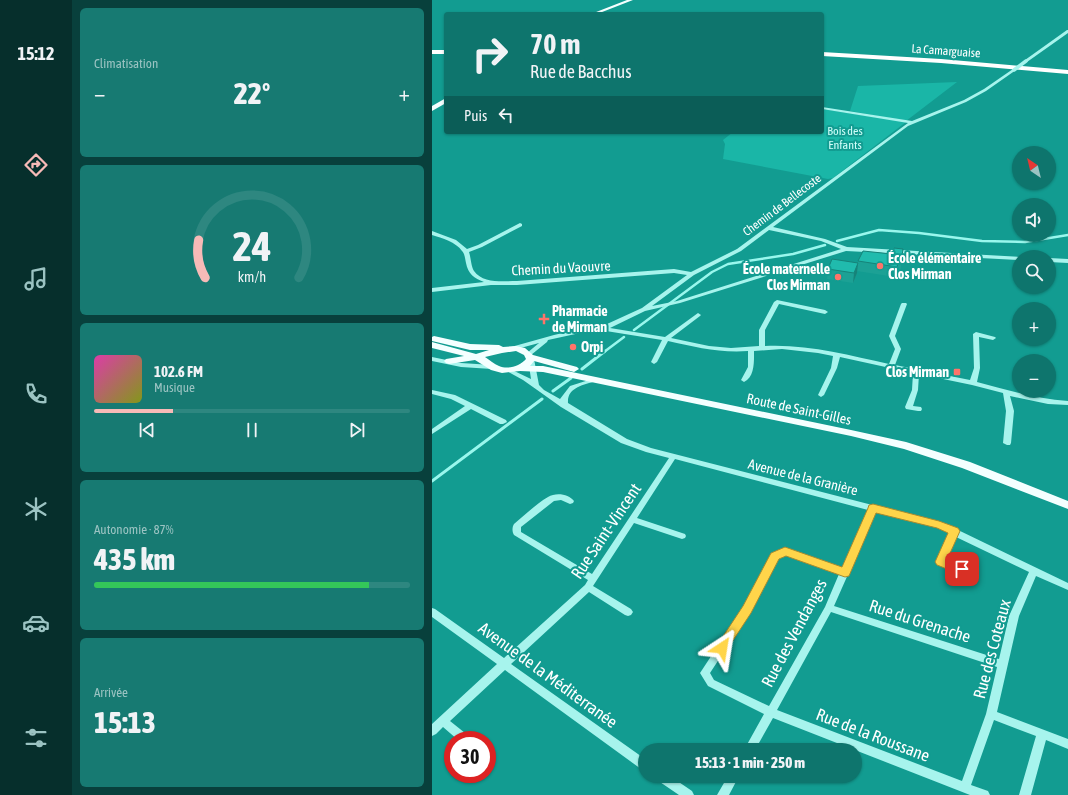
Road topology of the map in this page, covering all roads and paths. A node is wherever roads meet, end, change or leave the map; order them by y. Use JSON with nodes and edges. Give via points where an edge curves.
{"nodes":[{"id":1,"x":631,"y":0,"type":"edge"},
{"id":2,"x":598,"y":12,"type":"edge"},
{"id":3,"x":1068,"y":31,"type":"edge"},
{"id":4,"x":432,"y":53,"type":"edge"},
{"id":5,"x":444,"y":53,"type":"edge"},
{"id":6,"x":824,"y":53,"type":"edge"},
{"id":7,"x":1068,"y":70,"type":"edge"},
{"id":8,"x":444,"y":101,"type":"edge"},
{"id":9,"x":824,"y":108,"type":"edge"},
{"id":10,"x":432,"y":109,"type":"edge"},
{"id":11,"x":910,"y":122,"type":"junction"},
{"id":12,"x":520,"y":225,"type":"dead end"},
{"id":13,"x":768,"y":228,"type":"junction"},
{"id":14,"x":432,"y":233,"type":"edge"},
{"id":15,"x":846,"y":249,"type":"junction"},
{"id":16,"x":466,"y":251,"type":"junction"},
{"id":17,"x":1012,"y":258,"type":"edge"},
{"id":18,"x":1056,"y":260,"type":"edge"},
{"id":19,"x":1068,"y":261,"type":"edge"},
{"id":20,"x":692,"y":274,"type":"junction"},
{"id":21,"x":491,"y":282,"type":"junction"},
{"id":22,"x":432,"y":290,"type":"edge"},
{"id":23,"x":904,"y":304,"type":"dead end"},
{"id":24,"x":644,"y":309,"type":"junction"},
{"id":25,"x":825,"y":312,"type":"dead end"},
{"id":26,"x":698,"y":315,"type":"dead end"},
{"id":27,"x":606,"y":329,"type":"junction"},
{"id":28,"x":556,"y":336,"type":"junction"},
{"id":29,"x":432,"y":338,"type":"edge"},
{"id":30,"x":993,"y":338,"type":"dead end"},
{"id":31,"x":666,"y":339,"type":"junction"},
{"id":32,"x":432,"y":345,"type":"edge"},
{"id":33,"x":762,"y":348,"type":"junction"},
{"id":34,"x":505,"y":349,"type":"junction"},
{"id":35,"x":751,"y":349,"type":"junction"},
{"id":36,"x":837,"y":354,"type":"junction"},
{"id":37,"x":474,"y":357,"type":"junction"},
{"id":38,"x":530,"y":357,"type":"junction"},
{"id":39,"x":432,"y":358,"type":"edge"},
{"id":40,"x":449,"y":361,"type":"junction"},
{"id":41,"x":654,"y":362,"type":"dead end"},
{"id":42,"x":490,"y":365,"type":"junction"},
{"id":43,"x":891,"y":366,"type":"junction"},
{"id":44,"x":518,"y":368,"type":"junction"},
{"id":45,"x":533,"y":369,"type":"junction"},
{"id":46,"x":508,"y":370,"type":"junction"},
{"id":47,"x":916,"y":371,"type":"junction"},
{"id":48,"x":594,"y":380,"type":"junction"},
{"id":49,"x":744,"y":380,"type":"dead end"},
{"id":50,"x":973,"y":383,"type":"junction"},
{"id":51,"x":536,"y":385,"type":"junction"},
{"id":52,"x":432,"y":392,"type":"edge"},
{"id":53,"x":1006,"y":393,"type":"junction"},
{"id":54,"x":821,"y":395,"type":"dead end"},
{"id":55,"x":1068,"y":403,"type":"edge"},
{"id":56,"x":564,"y":405,"type":"junction"},
{"id":57,"x":470,"y":406,"type":"junction"},
{"id":58,"x":918,"y":409,"type":"dead end"},
{"id":59,"x":503,"y":422,"type":"dead end"},
{"id":60,"x":432,"y":432,"type":"edge"},
{"id":61,"x":1007,"y":443,"type":"dead end"},
{"id":62,"x":673,"y":457,"type":"junction"},
{"id":63,"x":1068,"y":500,"type":"edge"},
{"id":64,"x":570,"y":501,"type":"dead end"},
{"id":65,"x":1068,"y":505,"type":"edge"},
{"id":66,"x":873,"y":508,"type":"junction"},
{"id":67,"x":633,"y":520,"type":"junction"},
{"id":68,"x":954,"y":531,"type":"junction"},
{"id":69,"x":682,"y":536,"type":"dead end"},
{"id":70,"x":962,"y":569,"type":"dead end"},
{"id":71,"x":1034,"y":570,"type":"junction"},
{"id":72,"x":845,"y":573,"type":"junction"},
{"id":73,"x":594,"y":579,"type":"junction"},
{"id":74,"x":588,"y":586,"type":"junction"},
{"id":75,"x":1068,"y":587,"type":"edge"},
{"id":76,"x":829,"y":608,"type":"junction"},
{"id":77,"x":432,"y":612,"type":"edge"},
{"id":78,"x":628,"y":612,"type":"dead end"},
{"id":79,"x":1002,"y":664,"type":"junction"},
{"id":80,"x":504,"y":665,"type":"junction"},
{"id":81,"x":770,"y":712,"type":"junction"},
{"id":82,"x":991,"y":714,"type":"junction"},
{"id":83,"x":444,"y":722,"type":"junction"},
{"id":84,"x":432,"y":731,"type":"edge"},
{"id":85,"x":455,"y":731,"type":"edge"},
{"id":86,"x":1042,"y":734,"type":"junction"},
{"id":87,"x":753,"y":743,"type":"edge"},
{"id":88,"x":1068,"y":744,"type":"edge"},
{"id":89,"x":638,"y":760,"type":"edge"},
{"id":90,"x":671,"y":783,"type":"edge"},
{"id":91,"x":730,"y":783,"type":"edge"},
{"id":92,"x":965,"y":787,"type":"junction"},
{"id":93,"x":688,"y":795,"type":"edge"},
{"id":94,"x":723,"y":795,"type":"edge"},
{"id":95,"x":984,"y":795,"type":"edge"},
{"id":96,"x":1024,"y":795,"type":"edge"}],
"edges":[{"from":1,"to":2,"type":"main road"},
{"from":3,"to":11,"type":"street","name":"Chemin de Bellecoste","bridge":true,"via":[[985,90],[965,101]]},
{"from":4,"to":5,"type":"highway"},
{"from":6,"to":7,"type":"highway","name":"La Camarguaise"},
{"from":8,"to":10,"type":"main road"},
{"from":9,"to":11,"type":"street"},
{"from":11,"to":13,"type":"street","name":"Chemin de Bellecoste"},
{"from":12,"to":16,"type":"street"},
{"from":13,"to":15,"type":"street","via":[[823,240]]},
{"from":13,"to":20,"type":"street","name":"Chemin de Bellecoste","via":[[739,250]]},
{"from":14,"to":16,"type":"street","via":[[444,237]]},
{"from":15,"to":17,"type":"street"},
{"from":15,"to":24,"type":"street","via":[[678,302]]},
{"from":16,"to":21,"type":"street","via":[[469,270]]},
{"from":18,"to":19,"type":"street"},
{"from":20,"to":21,"type":"street","name":"Chemin du Vaouvre","via":[[674,271],[517,283]]},
{"from":20,"to":24,"type":"street","name":"Chemin de Bellecoste"},
{"from":21,"to":22,"type":"street","name":"Chemin du Vaouvre"},
{"from":23,"to":43,"type":"street","via":[[892,336],[898,349]]},
{"from":24,"to":27,"type":"street","name":"Chemin de Bellecoste","via":[[609,325]]},
{"from":25,"to":33,"type":"street","via":[[777,302],[762,330]]},
{"from":26,"to":31,"type":"street"},
{"from":27,"to":28,"type":"street","name":"Chemin de Bellecoste"},
{"from":27,"to":31,"type":"street"},
{"from":28,"to":34,"type":"street","name":"Chemin de Bellecoste"},
{"from":28,"to":38,"type":"street","name":"Chemin de Bellecoste","via":[[545,340]]},
{"from":29,"to":34,"type":"main road","via":[[470,346]]},
{"from":30,"to":50,"type":"street","via":[[976,334],[977,368]]},
{"from":31,"to":35,"type":"street","via":[[709,348]]},
{"from":31,"to":41,"type":"street"},
{"from":32,"to":37,"type":"main road"},
{"from":33,"to":35,"type":"street"},
{"from":33,"to":36,"type":"street","via":[[782,347]]},
{"from":34,"to":37,"type":"main road"},
{"from":34,"to":38,"type":"main road","name":"Route de Saint-Gilles","via":[[522,350]]},
{"from":34,"to":42,"type":"main road","via":[[494,354]]},
{"from":35,"to":49,"type":"street","via":[[751,367]]},
{"from":36,"to":43,"type":"street"},
{"from":36,"to":54,"type":"street","via":[[834,368]]},
{"from":37,"to":40,"type":"main road"},
{"from":37,"to":42,"type":"main road"},
{"from":38,"to":44,"type":"main road","via":[[525,365]]},
{"from":38,"to":45,"type":"street"},
{"from":38,"to":63,"type":"main road","name":"Route de Saint-Gilles","via":[[617,380],[792,416],[934,450]]},
{"from":39,"to":40,"type":"street"},
{"from":40,"to":42,"type":"street","via":[[461,365]]},
{"from":42,"to":46,"type":"main road","via":[[498,370]]},
{"from":43,"to":47,"type":"street"},
{"from":44,"to":45,"type":"main road","name":"Route de Saint-Gilles"},
{"from":44,"to":46,"type":"main road"},
{"from":45,"to":48,"type":"main road","name":"Route de Saint-Gilles"},
{"from":45,"to":51,"type":"street"},
{"from":46,"to":51,"type":"street","name":"Avenue de la Granière"},
{"from":47,"to":50,"type":"street"},
{"from":47,"to":58,"type":"street","via":[[915,390],[909,407]]},
{"from":48,"to":56,"type":"street","via":[[572,387],[564,399]]},
{"from":48,"to":65,"type":"main road","name":"Route de Saint-Gilles","via":[[906,446],[973,468]]},
{"from":50,"to":53,"type":"street"},
{"from":51,"to":56,"type":"street","name":"Avenue de la Granière"},
{"from":52,"to":57,"type":"street","via":[[452,397]]},
{"from":53,"to":55,"type":"street","via":[[1048,402]]},
{"from":53,"to":61,"type":"street","via":[[1010,411]]},
{"from":56,"to":62,"type":"street","name":"Avenue de la Granière","via":[[624,441]]},
{"from":57,"to":59,"type":"street"},
{"from":57,"to":60,"type":"street"},
{"from":62,"to":66,"type":"street","name":"Avenue de la Granière"},
{"from":62,"to":67,"type":"street","name":"Rue Saint-Vincent"},
{"from":64,"to":73,"type":"street","via":[[562,497],[552,498],[517,526],[517,533]]},
{"from":66,"to":68,"type":"street","name":"Avenue de la Granière"},
{"from":66,"to":72,"type":"street","name":"Rue des Vendanges"},
{"from":67,"to":69,"type":"street"},
{"from":67,"to":73,"type":"street","name":"Rue Saint-Vincent"},
{"from":68,"to":70,"type":"street","via":[[941,562]]},
{"from":68,"to":71,"type":"street","name":"Avenue de la Granière"},
{"from":71,"to":75,"type":"street","name":"Avenue de la Granière"},
{"from":71,"to":79,"type":"street","name":"Rue des Coteaux","via":[[1014,616]]},
{"from":72,"to":76,"type":"street","name":"Rue des Vendanges"},
{"from":72,"to":81,"type":"street","name":"Rue de la Roussane","via":[[785,552],[775,556],[747,610],[705,673],[711,683]]},
{"from":73,"to":74,"type":"street","name":"Rue Saint-Vincent"},
{"from":74,"to":78,"type":"street"},
{"from":74,"to":80,"type":"street","name":"Rue Saint-Vincent"},
{"from":76,"to":79,"type":"street","name":"Rue du Grenache"},
{"from":76,"to":81,"type":"street","name":"Rue des Vendanges"},
{"from":77,"to":80,"type":"street","name":"Avenue de la Méditerranée"},
{"from":79,"to":82,"type":"street","name":"Rue des Coteaux"},
{"from":80,"to":83,"type":"street","name":"Rue Saint-Vincent"},
{"from":80,"to":89,"type":"street","name":"Avenue de la Méditerranée"},
{"from":81,"to":87,"type":"street","name":"Rue des Vendanges"},
{"from":81,"to":92,"type":"street","name":"Rue de la Roussane"},
{"from":82,"to":86,"type":"street"},
{"from":82,"to":92,"type":"street","name":"Rue des Coteaux"},
{"from":83,"to":84,"type":"street","name":"Rue Saint-Vincent"},
{"from":83,"to":85,"type":"street"},
{"from":86,"to":88,"type":"street"},
{"from":86,"to":96,"type":"street"},
{"from":90,"to":93,"type":"street"},
{"from":91,"to":94,"type":"street"},
{"from":92,"to":95,"type":"street","name":"Rue de la Roussane"}]}
